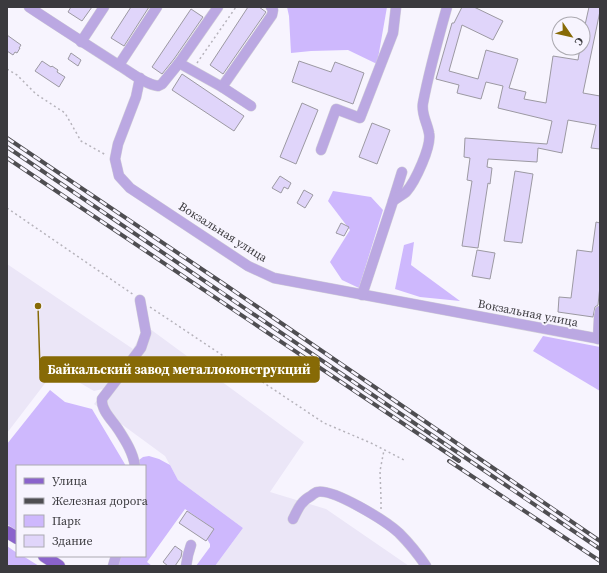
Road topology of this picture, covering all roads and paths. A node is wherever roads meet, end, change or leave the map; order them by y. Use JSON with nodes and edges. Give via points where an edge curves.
{"nodes":[{"id":1,"x":29,"y":7,"type":"edge"},
{"id":2,"x":104,"y":7,"type":"edge"},
{"id":3,"x":157,"y":7,"type":"edge"},
{"id":4,"x":218,"y":7,"type":"edge"},
{"id":5,"x":236,"y":7,"type":"edge"},
{"id":6,"x":271,"y":7,"type":"edge"},
{"id":7,"x":396,"y":7,"type":"edge"},
{"id":8,"x":447,"y":7,"type":"edge"},
{"id":9,"x":81,"y":42,"type":"junction"},
{"id":10,"x":179,"y":63,"type":"junction"},
{"id":11,"x":119,"y":65,"type":"junction"},
{"id":12,"x":7,"y":69,"type":"edge"},
{"id":13,"x":193,"y":70,"type":"junction"},
{"id":14,"x":140,"y":78,"type":"junction"},
{"id":15,"x":222,"y":86,"type":"junction"},
{"id":16,"x":251,"y":106,"type":"dead end"},
{"id":17,"x":321,"y":150,"type":"dead end"},
{"id":18,"x":115,"y":160,"type":"junction"},
{"id":19,"x":402,"y":172,"type":"dead end"},
{"id":20,"x":393,"y":201,"type":"junction"},
{"id":21,"x":7,"y":208,"type":"edge"},
{"id":22,"x":362,"y":295,"type":"junction"},
{"id":23,"x":140,"y":300,"type":"junction"},
{"id":24,"x":600,"y":311,"type":"edge"},
{"id":25,"x":599,"y":339,"type":"edge"},
{"id":26,"x":384,"y":450,"type":"junction"},
{"id":27,"x":404,"y":460,"type":"dead end"},
{"id":28,"x":135,"y":465,"type":"edge"},
{"id":29,"x":293,"y":519,"type":"dead end"},
{"id":30,"x":380,"y":519,"type":"junction"},
{"id":31,"x":7,"y":532,"type":"edge"},
{"id":32,"x":16,"y":537,"type":"edge"},
{"id":33,"x":191,"y":545,"type":"dead end"},
{"id":34,"x":46,"y":557,"type":"edge"},
{"id":35,"x":59,"y":566,"type":"edge"},
{"id":36,"x":186,"y":566,"type":"edge"},
{"id":37,"x":426,"y":566,"type":"edge"}],
"edges":[{"from":1,"to":9,"type":"street"},
{"from":2,"to":9,"type":"street"},
{"from":3,"to":11,"type":"street"},
{"from":4,"to":10,"type":"street"},
{"from":5,"to":13,"type":"path"},
{"from":6,"to":15,"type":"street","via":[[272,15]]},
{"from":7,"to":17,"type":"street","via":[[392,33],[360,118],[336,109]]},
{"from":8,"to":20,"type":"street","via":[[422,110],[430,139],[412,183]]},
{"from":9,"to":11,"type":"street"},
{"from":10,"to":13,"type":"street"},
{"from":10,"to":14,"type":"street","via":[[158,86]]},
{"from":11,"to":14,"type":"street"},
{"from":12,"to":18,"type":"path","via":[[36,94],[65,113],[81,141]]},
{"from":13,"to":15,"type":"street"},
{"from":14,"to":18,"type":"street"},
{"from":15,"to":16,"type":"street"},
{"from":18,"to":22,"type":"street","name":"Вокзальная улица","via":[[119,176],[130,188],[248,266],[274,278]]},
{"from":19,"to":20,"type":"street"},
{"from":20,"to":22,"type":"street"},
{"from":21,"to":23,"type":"path"},
{"from":22,"to":25,"type":"street","name":"Вокзальная улица"},
{"from":23,"to":26,"type":"path","via":[[324,423]]},
{"from":23,"to":28,"type":"street","via":[[146,333],[141,348],[102,399],[110,420],[130,449]]},
{"from":24,"to":25,"type":"street"},
{"from":26,"to":27,"type":"path"},
{"from":26,"to":30,"type":"path","via":[[380,471]]},
{"from":29,"to":30,"type":"street","via":[[304,500],[317,492],[350,502]]},
{"from":30,"to":37,"type":"street","via":[[398,532]]},
{"from":31,"to":32,"type":"main road"},
{"from":33,"to":36,"type":"street"},
{"from":34,"to":35,"type":"main road"}]}
